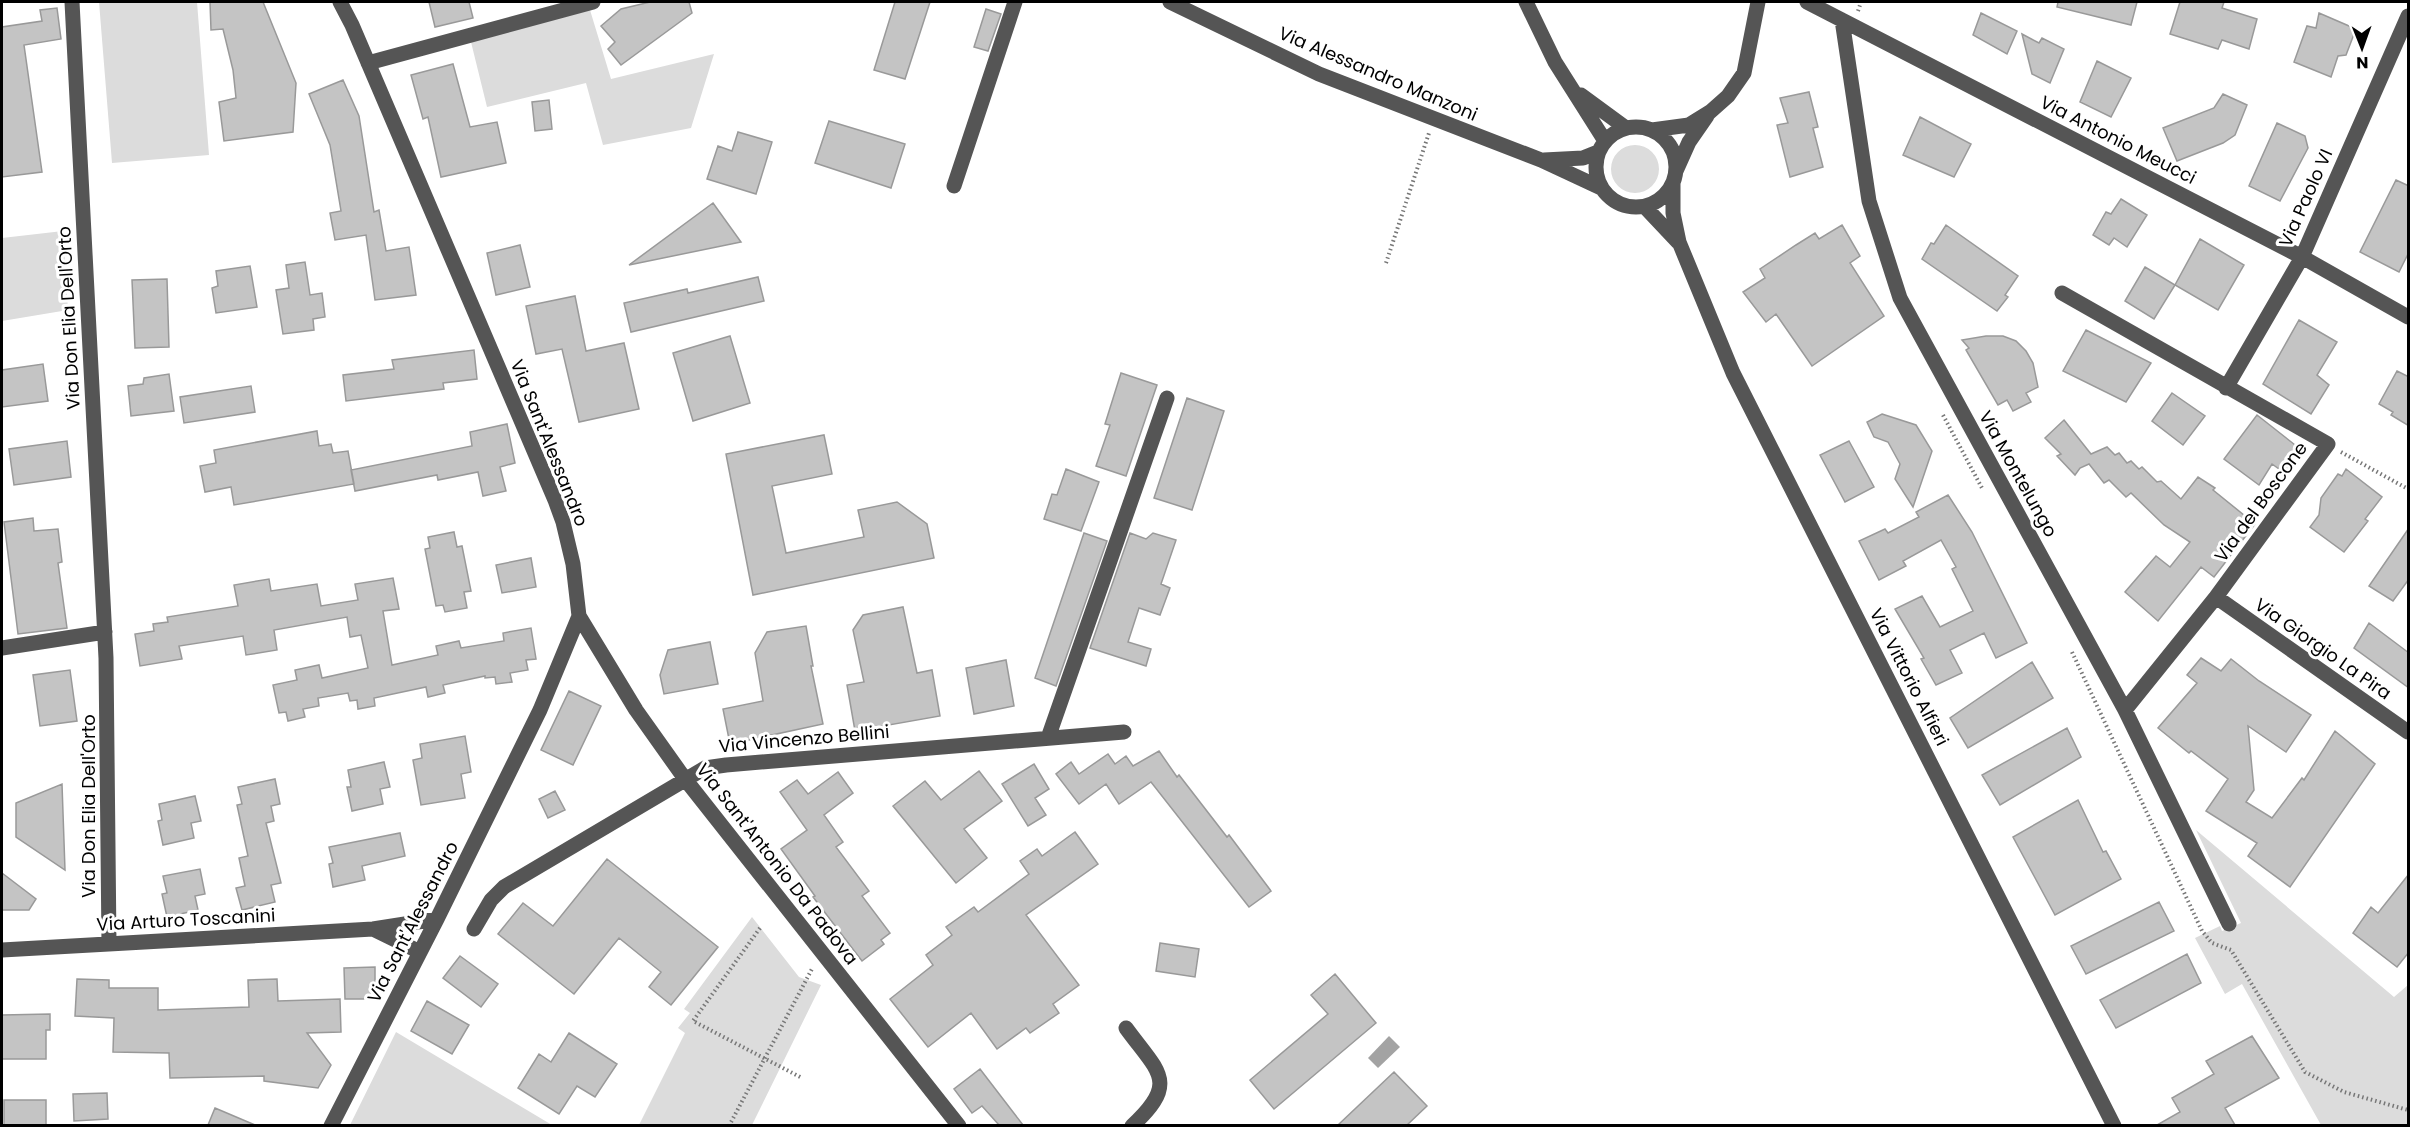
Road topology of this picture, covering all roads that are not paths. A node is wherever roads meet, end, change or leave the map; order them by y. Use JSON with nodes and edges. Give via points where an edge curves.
{"nodes":[{"id":1,"x":72,"y":2,"type":"edge"},
{"id":2,"x":340,"y":2,"type":"edge"},
{"id":3,"x":593,"y":2,"type":"edge"},
{"id":4,"x":1015,"y":2,"type":"edge"},
{"id":5,"x":1170,"y":2,"type":"edge"},
{"id":6,"x":1526,"y":2,"type":"edge"},
{"id":7,"x":1758,"y":2,"type":"edge"},
{"id":8,"x":1807,"y":2,"type":"edge"},
{"id":9,"x":2409,"y":16,"type":"edge"},
{"id":10,"x":1842,"y":20,"type":"junction"},
{"id":11,"x":368,"y":63,"type":"junction"},
{"id":12,"x":1573,"y":90,"type":"junction"},
{"id":13,"x":1710,"y":112,"type":"junction"},
{"id":14,"x":1626,"y":128,"type":"junction"},
{"id":15,"x":1652,"y":130,"type":"junction"},
{"id":16,"x":1602,"y":146,"type":"junction"},
{"id":17,"x":1541,"y":160,"type":"junction"},
{"id":18,"x":1675,"y":177,"type":"junction"},
{"id":19,"x":954,"y":186,"type":"dead end"},
{"id":20,"x":1601,"y":188,"type":"junction"},
{"id":21,"x":1645,"y":207,"type":"junction"},
{"id":22,"x":1678,"y":242,"type":"junction"},
{"id":23,"x":2302,"y":257,"type":"junction"},
{"id":24,"x":2062,"y":293,"type":"dead end"},
{"id":25,"x":2409,"y":317,"type":"edge"},
{"id":26,"x":2226,"y":388,"type":"junction"},
{"id":27,"x":1167,"y":398,"type":"dead end"},
{"id":28,"x":2216,"y":597,"type":"junction"},
{"id":29,"x":579,"y":616,"type":"junction"},
{"id":30,"x":105,"y":632,"type":"junction"},
{"id":31,"x":2,"y":648,"type":"edge"},
{"id":32,"x":2125,"y":710,"type":"junction"},
{"id":33,"x":1124,"y":732,"type":"dead end"},
{"id":34,"x":2409,"y":732,"type":"edge"},
{"id":35,"x":1048,"y":738,"type":"junction"},
{"id":36,"x":685,"y":779,"type":"junction"},
{"id":37,"x":437,"y":919,"type":"junction"},
{"id":38,"x":2229,"y":924,"type":"dead end"},
{"id":39,"x":373,"y":929,"type":"junction"},
{"id":40,"x":474,"y":929,"type":"dead end"},
{"id":41,"x":109,"y":944,"type":"junction"},
{"id":42,"x":2,"y":950,"type":"edge"},
{"id":43,"x":420,"y":952,"type":"junction"},
{"id":44,"x":1126,"y":1028,"type":"dead end"},
{"id":45,"x":951,"y":1122,"type":"edge"},
{"id":46,"x":331,"y":1125,"type":"edge"},
{"id":47,"x":1132,"y":1125,"type":"edge"},
{"id":48,"x":2114,"y":1125,"type":"edge"}],
"edges":[{"from":1,"to":30,"type":"street","name":"Via Don Elia Dell'Orto"},
{"from":2,"to":11,"type":"street","name":"Via Sant'Alessandro"},
{"from":3,"to":11,"type":"street"},
{"from":4,"to":19,"type":"street"},
{"from":5,"to":17,"type":"street","name":"Via Alessandro Manzoni","via":[[1318,74]]},
{"from":6,"to":12,"type":"street"},
{"from":7,"to":13,"type":"street","via":[[1744,73],[1728,96]]},
{"from":8,"to":10,"type":"street","name":"Via Antonio Meucci"},
{"from":9,"to":23,"type":"street","name":"Via Paolo VI"},
{"from":10,"to":23,"type":"street","name":"Via Antonio Meucci"},
{"from":10,"to":32,"type":"street","name":"Via Montelungo","via":[[1869,201],[1900,298]]},
{"from":11,"to":29,"type":"street","name":"Via Sant'Alessandro","via":[[557,506],[573,564]]},
{"from":12,"to":14,"type":"street"},
{"from":12,"to":16,"type":"street"},
{"from":13,"to":15,"type":"street","via":[[1689,125]]},
{"from":13,"to":18,"type":"street","via":[[1689,142]]},
{"from":14,"to":15,"type":"street"},
{"from":14,"to":16,"type":"street"},
{"from":15,"to":18,"type":"street","via":[[1671,146]]},
{"from":16,"to":17,"type":"street","name":"Via Alessandro Manzoni","via":[[1583,158]]},
{"from":16,"to":20,"type":"street","via":[[1595,164]]},
{"from":17,"to":20,"type":"street","name":"Via Alessandro Manzoni"},
{"from":18,"to":21,"type":"street","via":[[1666,194]]},
{"from":18,"to":22,"type":"street","name":"Via Vittorio Alfieri","via":[[1673,213]]},
{"from":20,"to":21,"type":"street","via":[[1620,205]]},
{"from":21,"to":22,"type":"street","name":"Via Vittorio Alfieri"},
{"from":22,"to":48,"type":"street","name":"Via Vittorio Alfieri","via":[[1733,373]]},
{"from":23,"to":25,"type":"street","name":"Via Antonio Meucci"},
{"from":23,"to":26,"type":"street","name":"Via Paolo VI"},
{"from":24,"to":26,"type":"street","name":"Via del Boscone"},
{"from":26,"to":28,"type":"street","name":"Via del Boscone","via":[[2328,444]]},
{"from":27,"to":35,"type":"street"},
{"from":28,"to":32,"type":"street","name":"Via del Boscone"},
{"from":28,"to":34,"type":"street","name":"Via Giorgio La Pira"},
{"from":29,"to":36,"type":"street","name":"Via Sant'Antonio Da Padova","via":[[636,710]]},
{"from":29,"to":37,"type":"street","name":"Via Sant'Alessandro","via":[[547,695]]},
{"from":30,"to":31,"type":"street"},
{"from":30,"to":41,"type":"street","name":"Via Don Elia Dell'Orto"},
{"from":32,"to":38,"type":"street","name":"Via Montelungo"},
{"from":33,"to":35,"type":"street","name":"Via Vincenzo Bellini"},
{"from":35,"to":36,"type":"street","name":"Via Vincenzo Bellini","via":[[719,765]]},
{"from":36,"to":40,"type":"street","name":"Via Vincenzo Bellini","via":[[504,887],[491,900]]},
{"from":36,"to":45,"type":"street","name":"Via Sant'Antonio Da Padova"},
{"from":37,"to":39,"type":"street","name":"Via Arturo Toscanini"},
{"from":37,"to":43,"type":"street","name":"Via Sant'Alessandro"},
{"from":39,"to":41,"type":"street","name":"Via Arturo Toscanini"},
{"from":39,"to":43,"type":"street","name":"Via Arturo Toscanini"},
{"from":41,"to":42,"type":"street","name":"Via Arturo Toscanini"},
{"from":43,"to":46,"type":"street","name":"Via Sant'Alessandro"},
{"from":44,"to":47,"type":"street","via":[[1155,1069],[1160,1084],[1155,1101]]}]}
